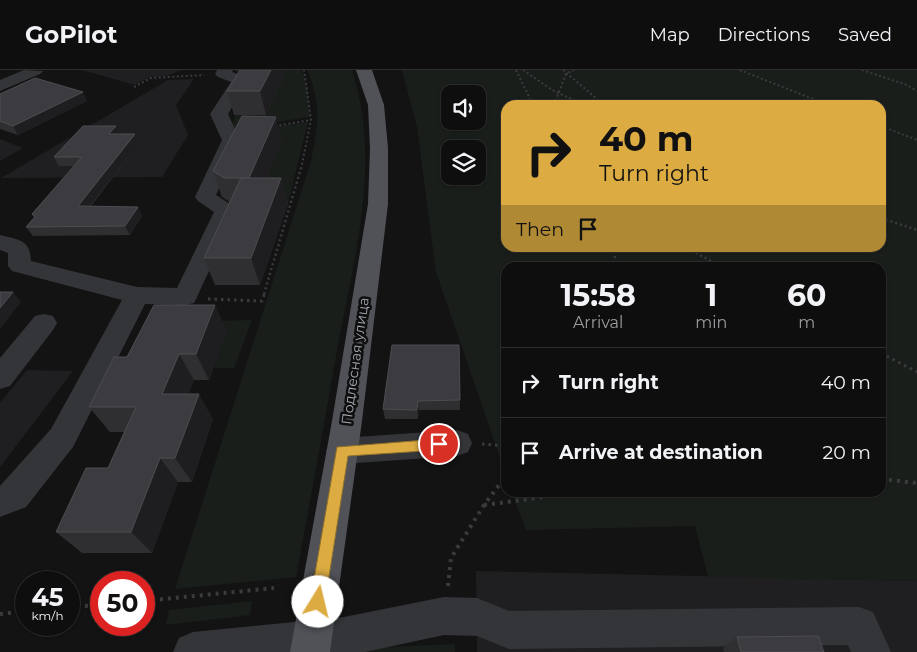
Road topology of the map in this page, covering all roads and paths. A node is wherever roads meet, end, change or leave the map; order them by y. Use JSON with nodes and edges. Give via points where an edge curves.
{"nodes":[{"id":1,"x":304,"y":70,"type":"edge"},
{"id":2,"x":364,"y":70,"type":"edge"},
{"id":3,"x":516,"y":70,"type":"edge"},
{"id":4,"x":523,"y":70,"type":"edge"},
{"id":5,"x":563,"y":70,"type":"edge"},
{"id":6,"x":574,"y":70,"type":"edge"},
{"id":7,"x":740,"y":70,"type":"edge"},
{"id":8,"x":862,"y":70,"type":"edge"},
{"id":9,"x":36,"y":71,"type":"edge"},
{"id":10,"x":224,"y":72,"type":"edge"},
{"id":11,"x":566,"y":74,"type":"junction"},
{"id":12,"x":0,"y":86,"type":"edge"},
{"id":13,"x":134,"y":87,"type":"dead end"},
{"id":14,"x":917,"y":91,"type":"edge"},
{"id":15,"x":558,"y":94,"type":"junction"},
{"id":16,"x":531,"y":100,"type":"edge"},
{"id":17,"x":556,"y":100,"type":"edge"},
{"id":18,"x":572,"y":100,"type":"edge"},
{"id":19,"x":598,"y":100,"type":"edge"},
{"id":20,"x":815,"y":100,"type":"edge"},
{"id":21,"x":312,"y":120,"type":"junction"},
{"id":22,"x":274,"y":126,"type":"edge"},
{"id":23,"x":886,"y":128,"type":"edge"},
{"id":24,"x":917,"y":140,"type":"edge"},
{"id":25,"x":886,"y":220,"type":"edge"},
{"id":26,"x":917,"y":230,"type":"edge"},
{"id":27,"x":0,"y":242,"type":"edge"},
{"id":28,"x":694,"y":252,"type":"edge"},
{"id":29,"x":713,"y":262,"type":"edge"},
{"id":30,"x":137,"y":295,"type":"junction"},
{"id":31,"x":185,"y":296,"type":"junction"},
{"id":32,"x":44,"y":323,"type":"dead end"},
{"id":33,"x":886,"y":356,"type":"edge"},
{"id":34,"x":917,"y":372,"type":"edge"},
{"id":35,"x":0,"y":378,"type":"edge"},
{"id":36,"x":457,"y":443,"type":"dead end"},
{"id":37,"x":342,"y":451,"type":"junction"},
{"id":38,"x":886,"y":480,"type":"edge"},
{"id":39,"x":501,"y":483,"type":"edge"},
{"id":40,"x":917,"y":483,"type":"edge"},
{"id":41,"x":544,"y":497,"type":"edge"},
{"id":42,"x":0,"y":502,"type":"edge"},
{"id":43,"x":484,"y":505,"type":"junction"},
{"id":44,"x":451,"y":558,"type":"dead end"},
{"id":45,"x":274,"y":588,"type":"dead end"},
{"id":46,"x":155,"y":600,"type":"edge"},
{"id":47,"x":15,"y":612,"type":"edge"},
{"id":48,"x":0,"y":614,"type":"edge"},
{"id":49,"x":509,"y":641,"type":"edge"},
{"id":50,"x":311,"y":646,"type":"edge"},
{"id":51,"x":193,"y":652,"type":"edge"},
{"id":52,"x":871,"y":652,"type":"edge"}],
"edges":[{"from":1,"to":21,"type":"path"},
{"from":2,"to":37,"type":"main road","name":"Подлесная улица","via":[[376,105],[378,204]]},
{"from":3,"to":16,"type":"path"},
{"from":4,"to":15,"type":"path"},
{"from":5,"to":11,"type":"path"},
{"from":6,"to":11,"type":"path"},
{"from":7,"to":20,"type":"path"},
{"from":8,"to":14,"type":"path"},
{"from":9,"to":12,"type":"street"},
{"from":10,"to":13,"type":"path","via":[[151,78]]},
{"from":10,"to":31,"type":"street","via":[[240,80],[219,114],[231,140],[205,196],[226,210]]},
{"from":11,"to":15,"type":"path"},
{"from":11,"to":19,"type":"path"},
{"from":15,"to":17,"type":"path"},
{"from":15,"to":18,"type":"path"},
{"from":21,"to":22,"type":"path"},
{"from":21,"to":31,"type":"path","via":[[302,166],[262,301]]},
{"from":23,"to":24,"type":"path"},
{"from":25,"to":26,"type":"path"},
{"from":27,"to":30,"type":"street","via":[[19,249],[20,266]]},
{"from":28,"to":29,"type":"path"},
{"from":30,"to":31,"type":"street"},
{"from":30,"to":42,"type":"street","via":[[62,438],[14,496]]},
{"from":32,"to":35,"type":"street"},
{"from":33,"to":34,"type":"path"},
{"from":36,"to":37,"type":"street"},
{"from":37,"to":50,"type":"main road","name":"Подлесная улица"},
{"from":38,"to":40,"type":"path"},
{"from":39,"to":43,"type":"path"},
{"from":41,"to":43,"type":"path"},
{"from":43,"to":44,"type":"path"},
{"from":45,"to":46,"type":"path"},
{"from":47,"to":48,"type":"path"},
{"from":49,"to":50,"type":"street","via":[[477,616],[444,616]]},
{"from":49,"to":52,"type":"street","via":[[859,626]]},
{"from":50,"to":51,"type":"street"}]}
